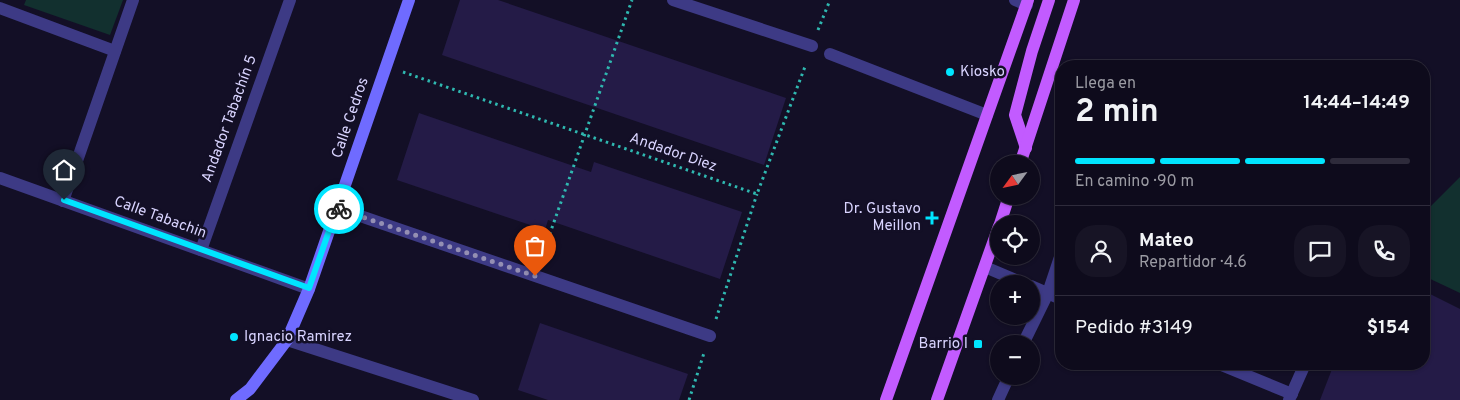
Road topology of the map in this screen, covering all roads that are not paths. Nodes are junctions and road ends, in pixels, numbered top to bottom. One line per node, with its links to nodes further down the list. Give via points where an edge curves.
1 (133, 0): 10 (street)
2 (290, 0): 18 (street, Andador Tabachín 5)
3 (410, 0): 17 (street, Calle Cedros)
4 (673, 0): 9 (street)
5 (1048, 0): 13 (main road, via 1015,115)
6 (1074, 0): 13 (main road)
7 (1023, 2): 12 (main road)
8 (4, 6): 10 (street)
9 (812, 46)
10 (115, 51): 16 (street)
11 (830, 54): 12 (street)
12 (987, 115): 37 (main road)
13 (1026, 148): 14 (main road)
14 (1023, 155)
15 (0, 178): 16 (street, Calle Tabachin)
16 (64, 200): 18 (street, Calle Tabachin)
17 (337, 208): 23 (street, Calle Cedros); 28 (street)
18 (201, 250): 23 (street, Calle Tabachin)
19 (990, 252): 20 (main road)
20 (985, 267): 22 (street); 34 (main road)
21 (1055, 272): 25 (street)
22 (1004, 275)
23 (309, 288): 29 (street, Calle Cedros)
24 (1040, 290): 25 (street)
25 (1048, 293): 26 (street); 27 (street)
26 (1055, 296)
27 (1027, 335)
28 (710, 336)
29 (287, 340): 35 (street, Calle Cedros, via 250,389); 36 (street)
30 (1232, 370): 33 (street)
31 (1302, 370): 33 (street)
32 (1005, 385): 38 (street)
33 (1291, 397)
34 (940, 399)
35 (236, 400)
36 (473, 400)
37 (886, 400)
38 (998, 400)

